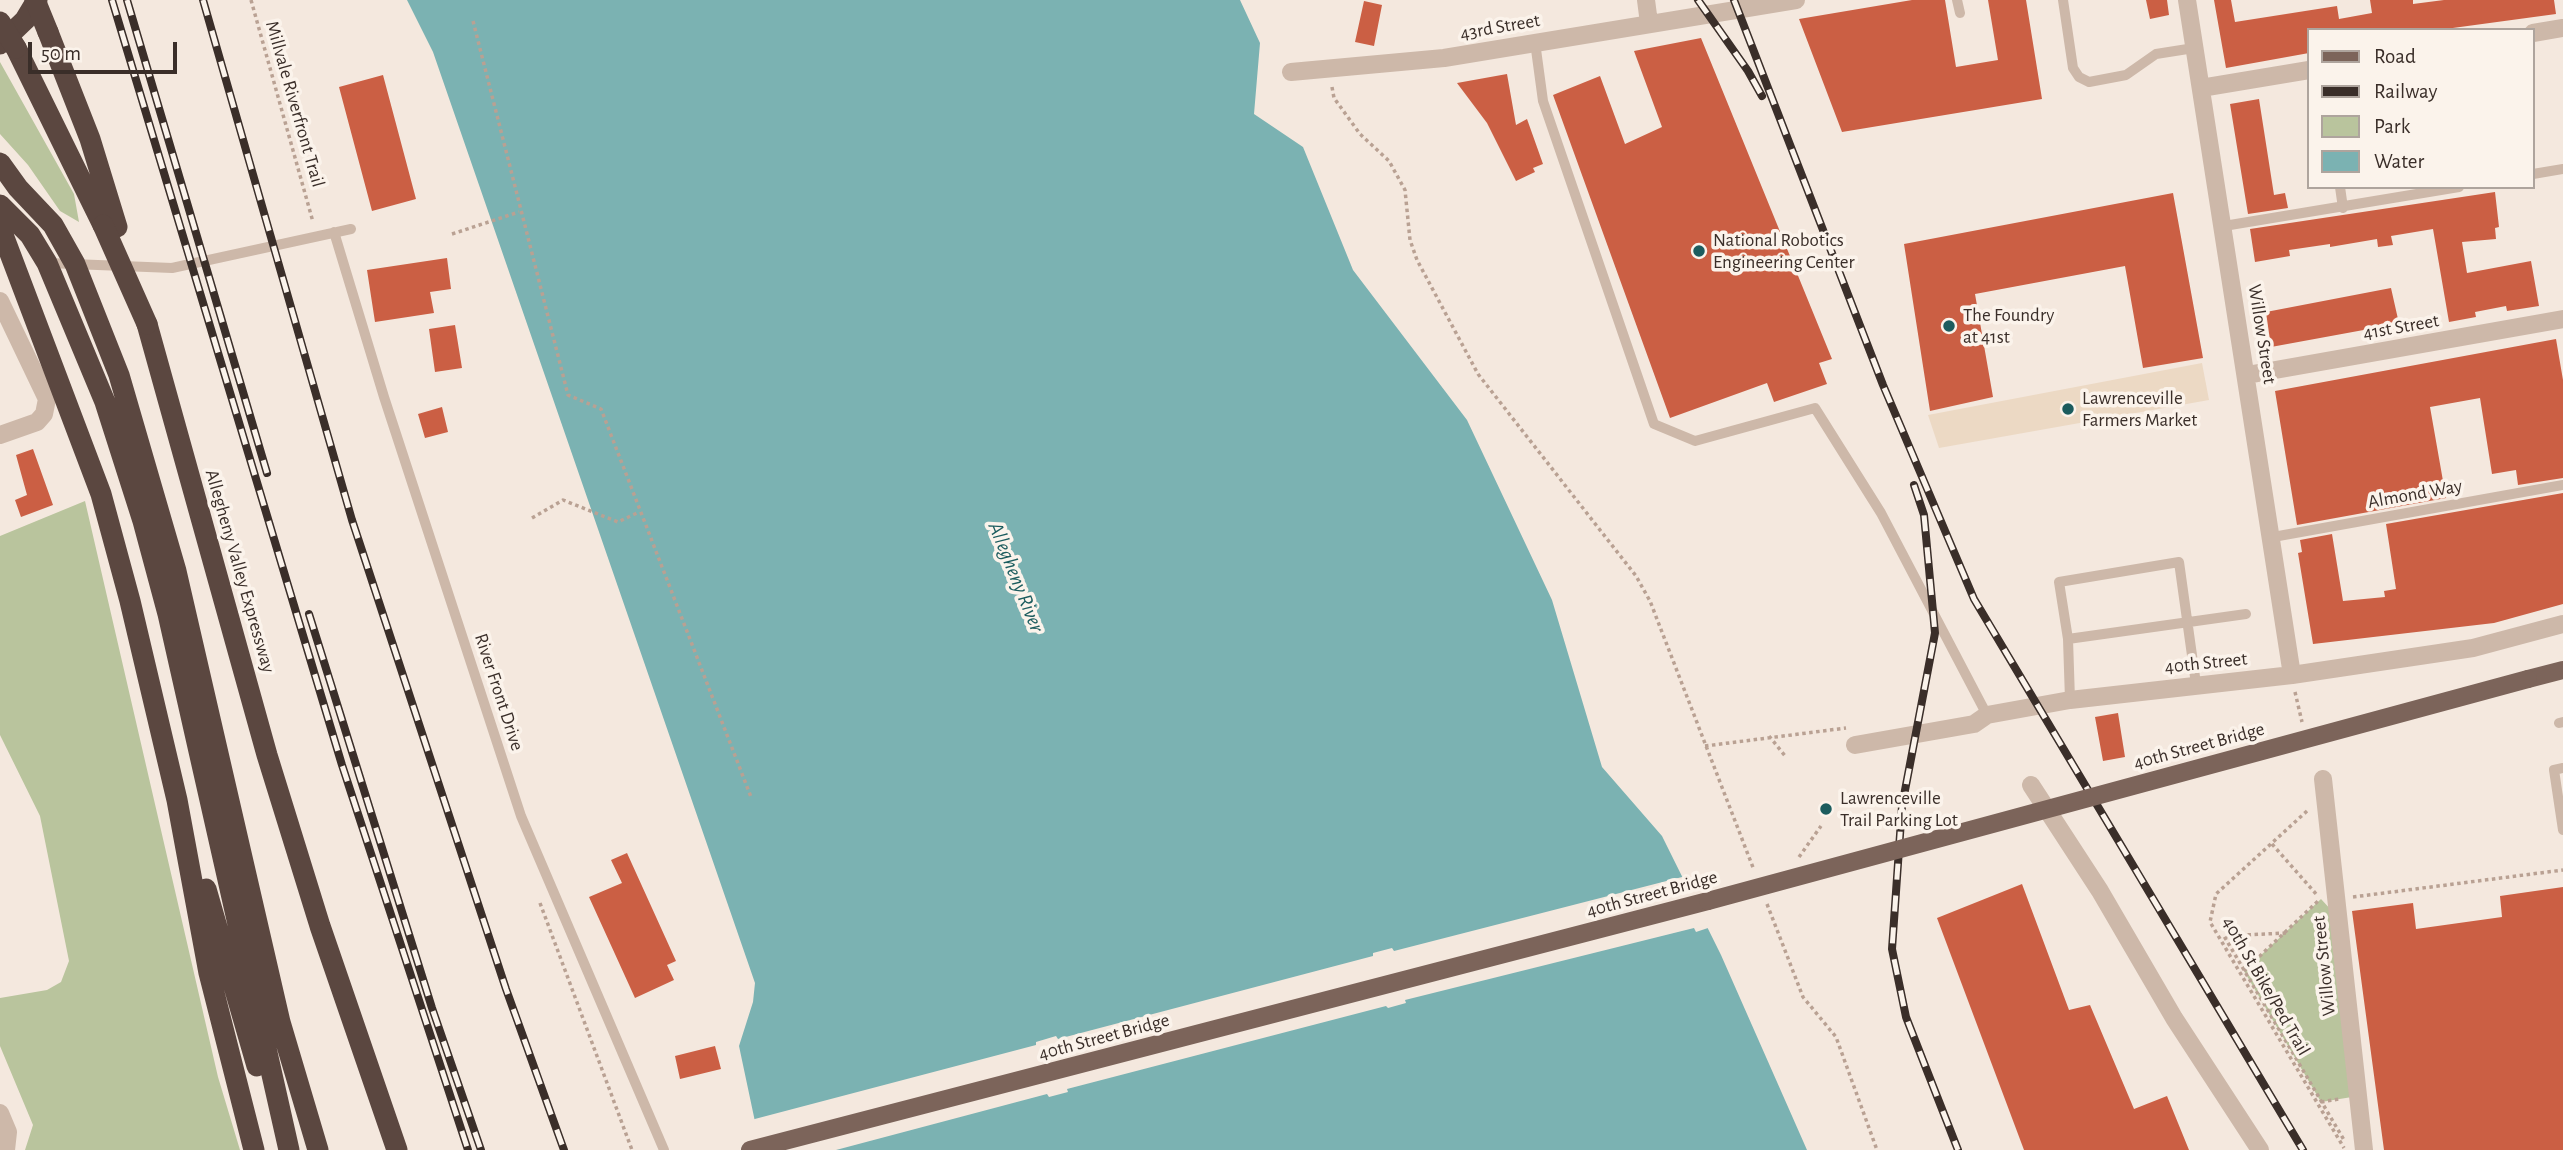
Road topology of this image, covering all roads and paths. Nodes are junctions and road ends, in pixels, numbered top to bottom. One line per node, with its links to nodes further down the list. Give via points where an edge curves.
1 (36, 0): 16 (highway); 32 (highway, bridge, via 90,139)
2 (251, 0): 31 (path, Millvale Riverfront Trail)
3 (1646, 0): 12 (street)
4 (1796, 0): 8 (street, 43rd Street)
5 (1957, 0): 9 (lane)
6 (2063, 0): 17 (lane, via 2073,68 2089,82 2126,75 2156,54)
7 (2187, 0): 17 (street, Willow Street)
8 (1770, 2): 12 (street, 43rd Street)
9 (1960, 12)
10 (473, 21): 30 (path)
11 (0, 22): 16 (highway, Allegheny Valley Expressway, bridge)
12 (1649, 23): 15 (street, 43rd Street)
13 (2563, 28): 14 (street)
14 (2535, 33)
15 (1535, 42): 19 (street, 43rd Street, via 1444,58); 56 (lane, via 1543,101 1654,424 1695,441 1815,408 1881,513)
16 (8, 46): 32 (highway, Allegheny Valley Expressway)
17 (2194, 48): 20 (street, Willow Street)
18 (2308, 70): 20 (street)
19 (1292, 72)
20 (2200, 88): 33 (street, Willow Street)
21 (1334, 98): 59 (path, via 1360,134 1389,161 1405,190 1410,240 1417,260 1478,374 1636,576 1650,601)
22 (0, 163): 25 (highway)
23 (2563, 169): 24 (lane)
24 (2535, 174)
25 (9, 183): 39 (highway, via 53,225)
26 (2340, 189): 29 (lane)
27 (2448, 189): 29 (lane)
28 (0, 205): 38 (highway, via 30,235)
29 (2343, 208): 33 (lane)
30 (519, 212): 37 (path); 45 (path, via 568,396 601,409)
31 (312, 216)
32 (110, 226): 83 (highway, Allegheny Valley Expressway, bridge, via 147,324 267,755 320,926)
33 (2224, 226): 42 (street, Willow Street)
34 (0, 227): 65 (highway, via 100,494)
35 (351, 229): 36 (lane)
36 (334, 232): 39 (lane, via 172,268); 84 (lane, River Front Drive, via 521,817)
37 (452, 234)
38 (47, 263): 39 (lane); 78 (highway, via 105,402 147,534)
39 (75, 264): 82 (highway, via 119,375 176,571 280,1021)
40 (0, 301): 43 (street, via 47,399 37,422)
41 (2563, 320): 42 (street, 41st Street)
42 (2247, 375): 47 (street, Willow Street)
43 (0, 435)
44 (2563, 485): 47 (lane, Almond Way)
45 (639, 512): 46 (path, via 618,522 564,500); 64 (path)
46 (532, 518)
47 (2273, 537): 53 (street, Willow Street)
48 (2246, 614): 49 (lane)
49 (2189, 621): 51 (lane); 51 (lane, via 2179,562 2059,582); 54 (lane)
50 (2563, 624): 53 (street, 40th Street, via 2473,648)
51 (2068, 639): 55 (lane)
52 (2563, 670): 85 (main road, 40th Street Bridge, bridge, via 1670,911)
53 (2292, 676): 54 (street, 40th Street)
54 (2196, 684): 55 (street, 40th Street)
55 (2070, 700): 56 (street, 40th Street)
56 (1987, 715): 58 (street, 40th Street, via 1973,724)
57 (1769, 736): 58 (path); 59 (path); 60 (path)
58 (1853, 736)
59 (1705, 746): 70 (path)
60 (1786, 757)
61 (2563, 768): 67 (lane, via 2554,770)
62 (2323, 779): 89 (street, Willow Street)
63 (2031, 785): 87 (street)
64 (751, 797)
65 (177, 800): 78 (highway, via 248,1044); 80 (highway, via 209,973)
66 (2310, 806): 68 (path, 40th St Bike/Ped Trail)
67 (2563, 830)
68 (2272, 844): 73 (path, via 2321,898); 88 (path, 40th St Bike/Ped Trail, via 2216,894 2210,922)
69 (2563, 870): 72 (path)
70 (1755, 873)
71 (1765, 898): 86 (path, via 1803,997 1836,1037)
72 (2348, 898)
73 (2286, 933): 74 (path); 74 (path, via 2224,936)
74 (2244, 971): 76 (path)
75 (2342, 1098): 76 (path)
76 (2321, 1102): 88 (path)
77 (0, 1113): 79 (street, via 8,1132)
78 (282, 1129): 81 (highway)
79 (6, 1150)
80 (254, 1150)
81 (289, 1150)
82 (318, 1150)
83 (397, 1150)
84 (664, 1150)
85 (750, 1150)
86 (1877, 1150)
87 (2260, 1150)
88 (2348, 1150)
89 (2364, 1150)

